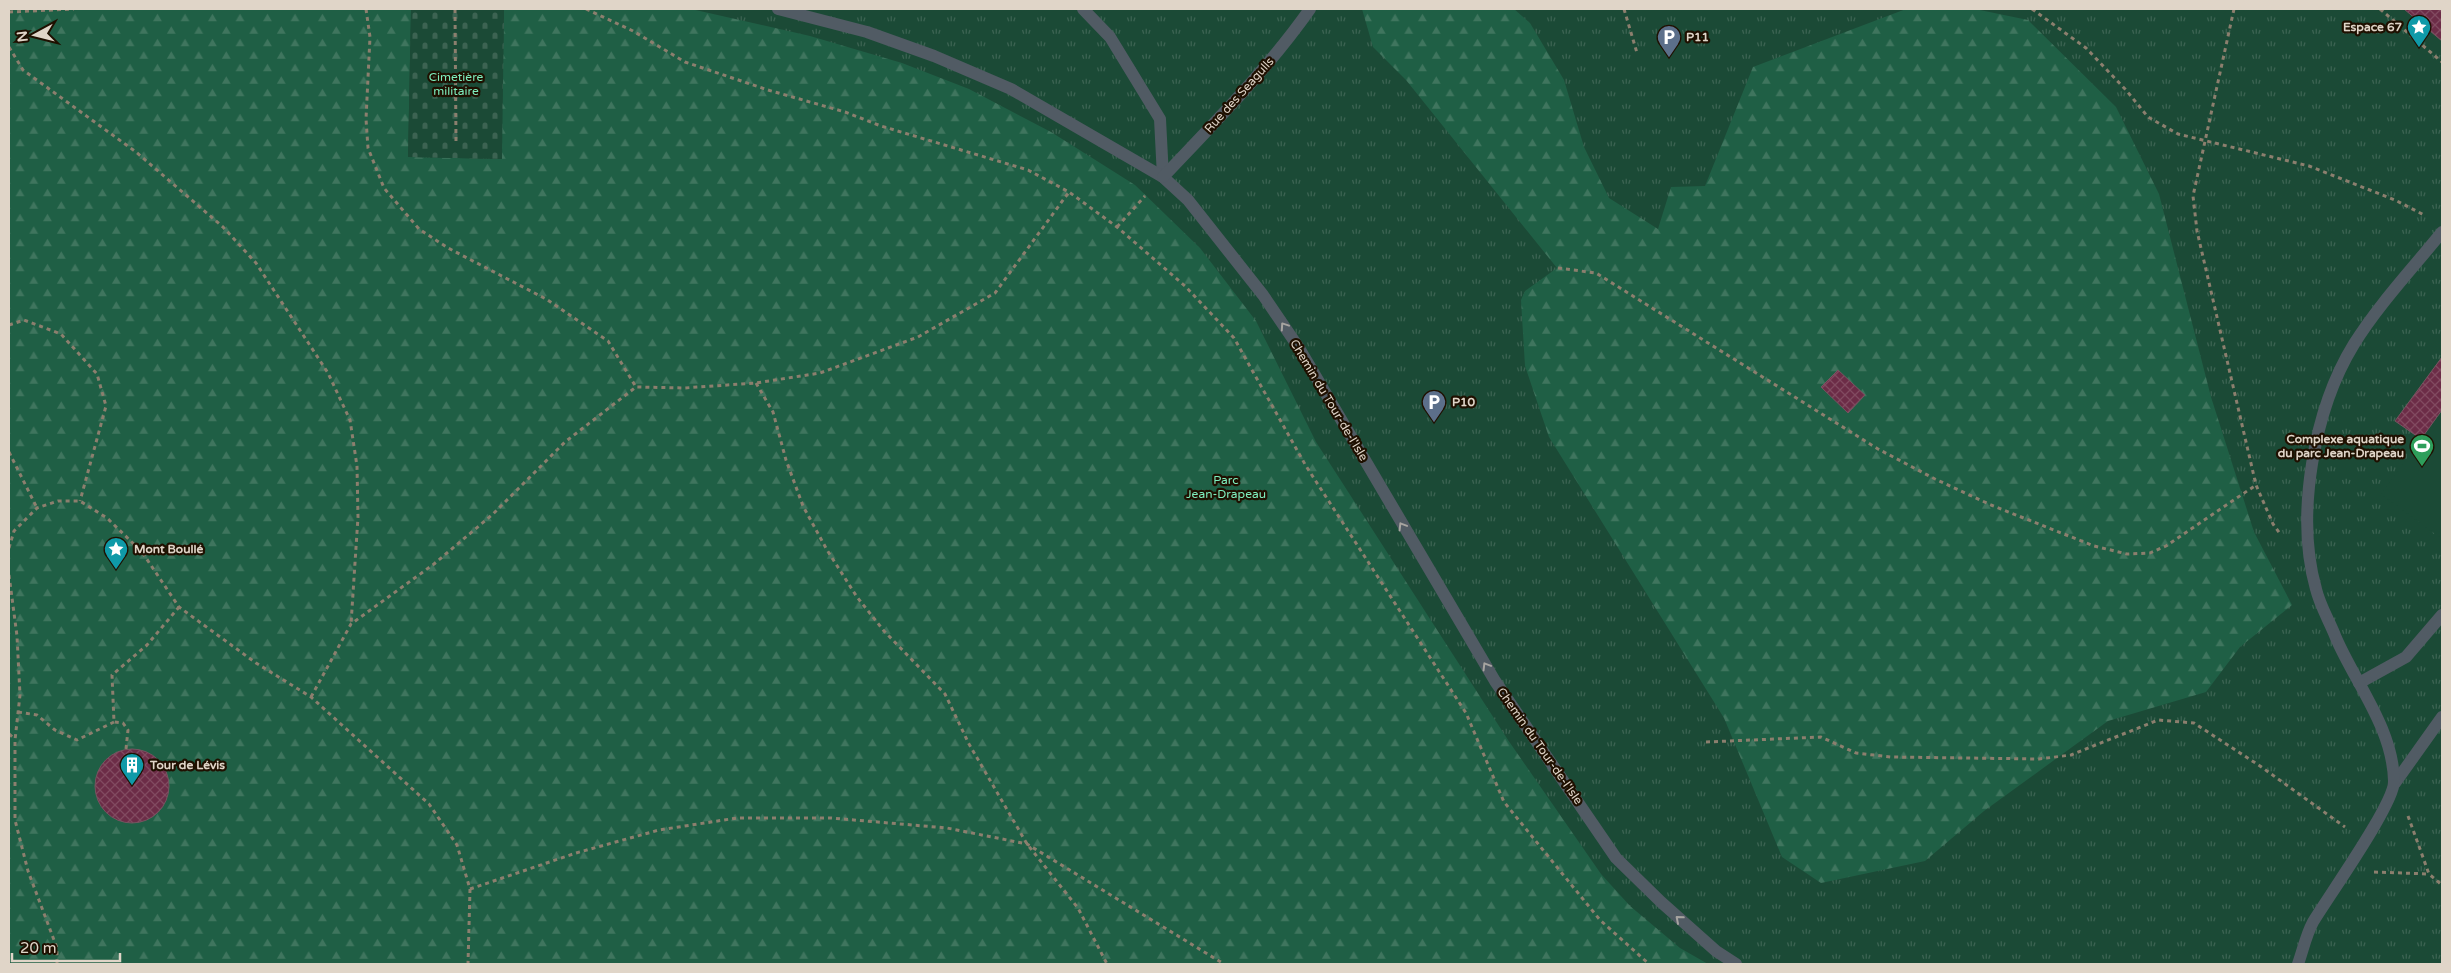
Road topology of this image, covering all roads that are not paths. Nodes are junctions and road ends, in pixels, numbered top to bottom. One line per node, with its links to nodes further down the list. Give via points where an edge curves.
1 (778, 9): 4 (street, Chemin du Tour-de-l'Isle, via 867,32 1011,89)
2 (1083, 9): 4 (street, via 1110,37 1160,118)
3 (1310, 9): 4 (street, Rue des Seagulls, via 1223,114)
4 (1163, 177): 10 (street, Chemin du Tour-de-l'Isle, one-way to 4, via 1661,902 1616,858 1495,681 1299,348 1263,295 1188,200)
5 (2442, 232): 7 (street, via 2354,344 2332,387 2321,423 2311,477 2308,522 2316,590)
6 (2442, 616): 7 (street, via 2406,657)
7 (2359, 683): 9 (street, via 2383,732)
8 (2442, 717): 9 (street)
9 (2394, 783): 11 (street, via 2384,809 2309,930)
10 (1736, 964)
11 (2298, 964)

